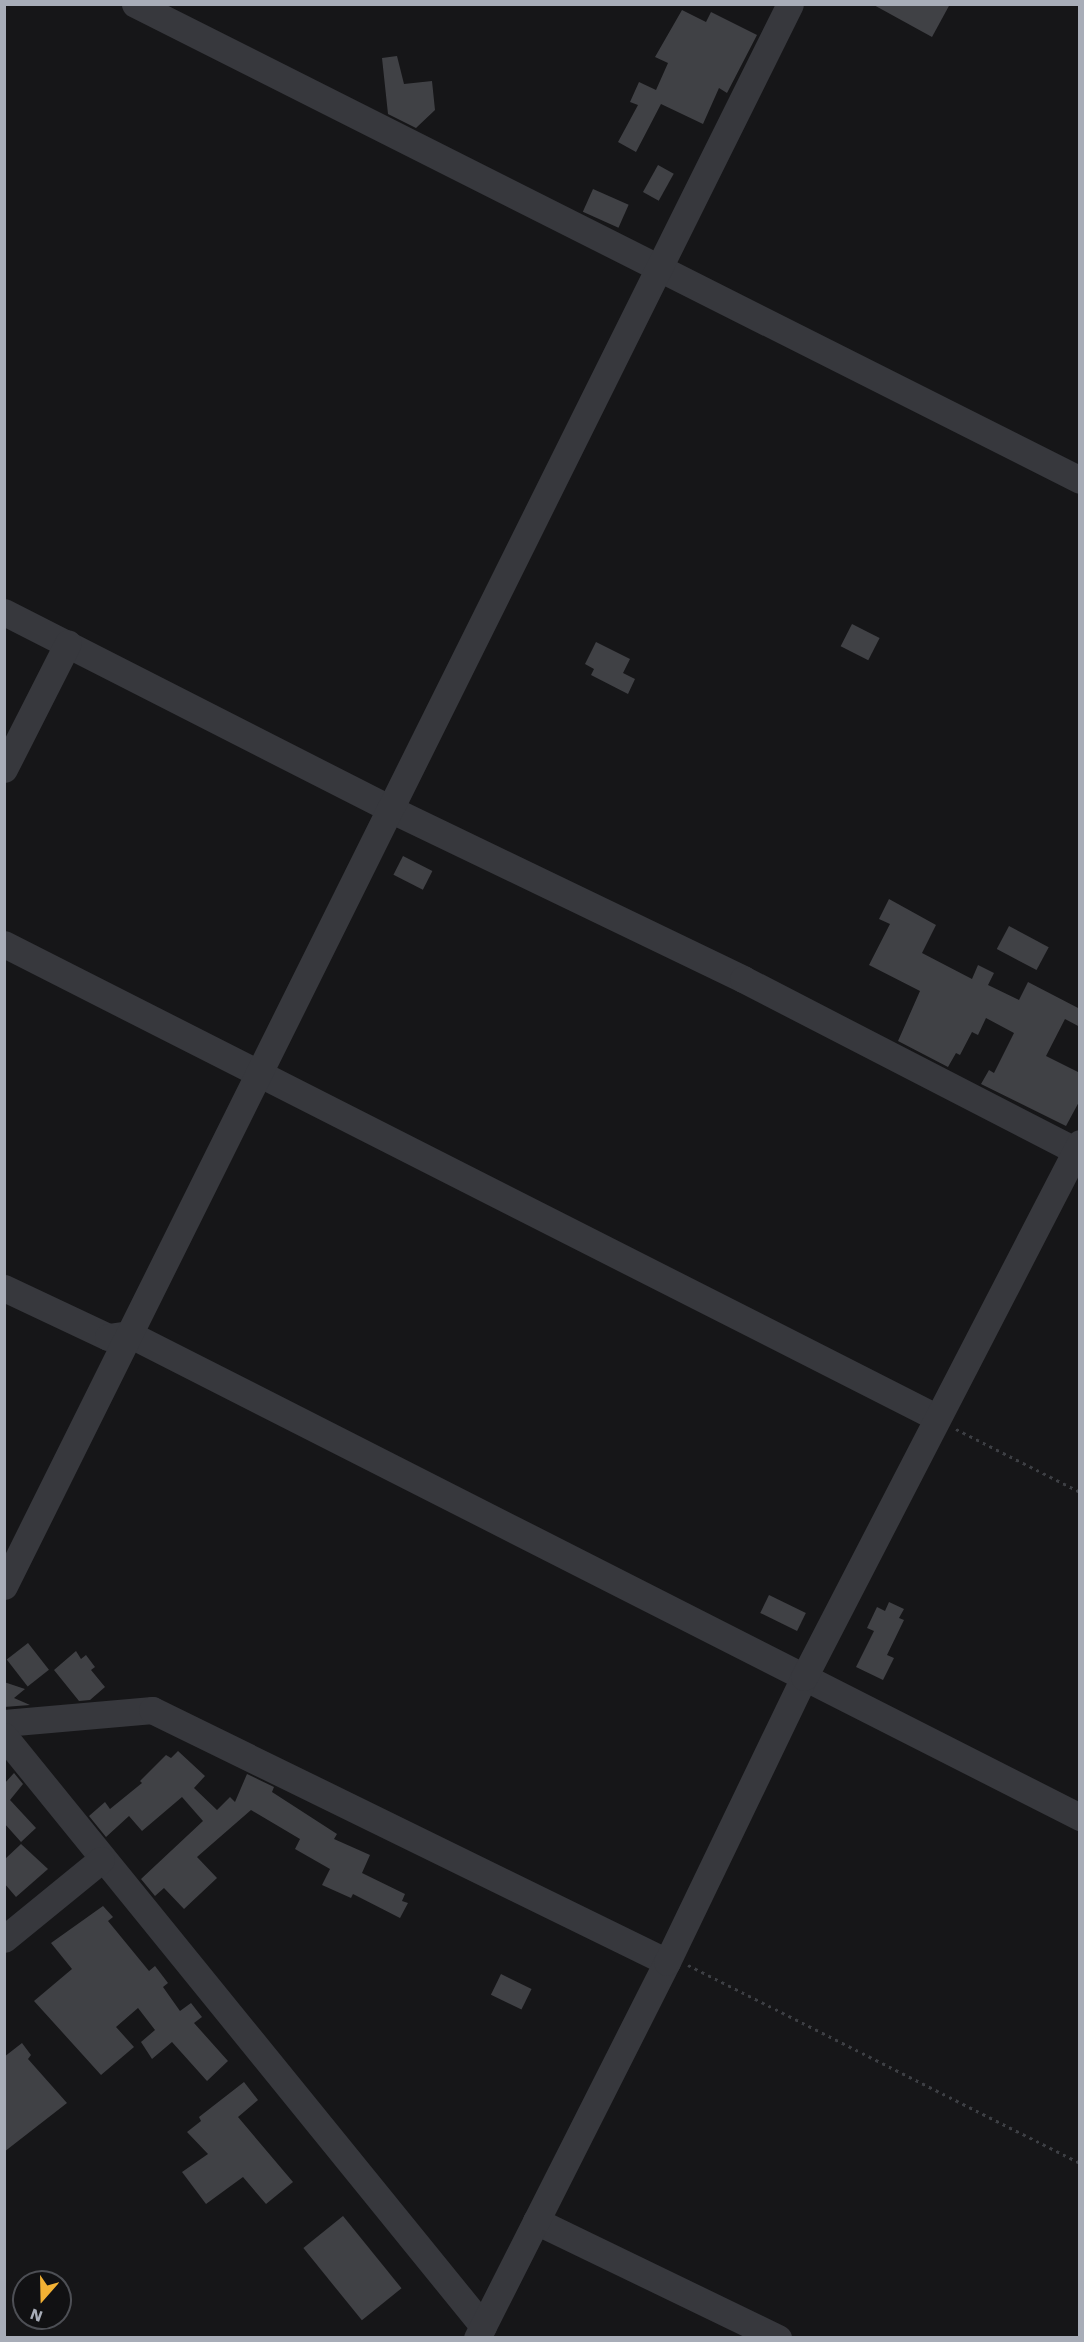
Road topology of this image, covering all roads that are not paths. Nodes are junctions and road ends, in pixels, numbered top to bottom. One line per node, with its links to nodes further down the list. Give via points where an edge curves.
1 (135, 4): 3 (street)
2 (790, 4): 3 (street)
3 (658, 267): 4 (street); 8 (street)
4 (1080, 480)
5 (4, 612): 6 (street)
6 (68, 643): 7 (street); 8 (street)
7 (4, 769)
8 (390, 809): 10 (street); 11 (street, via 743,980)
9 (4, 944): 10 (street)
10 (258, 1073): 13 (street); 14 (street)
11 (1078, 1149): 14 (street)
12 (4, 1288): 13 (street, via 108,1337)
13 (129, 1334): 15 (street); 16 (street)
14 (936, 1417): 16 (street)
15 (4, 1586)
16 (804, 1677): 19 (street); 22 (street)
17 (4, 1723): 22 (street, via 152,1710)
18 (4, 1737): 20 (street)
19 (1080, 1817)
20 (101, 1860): 21 (street); 24 (street)
21 (4, 1939)
22 (674, 1962): 23 (street)
23 (536, 2221): 24 (street); 25 (street)
24 (480, 2332)
25 (778, 2337)

